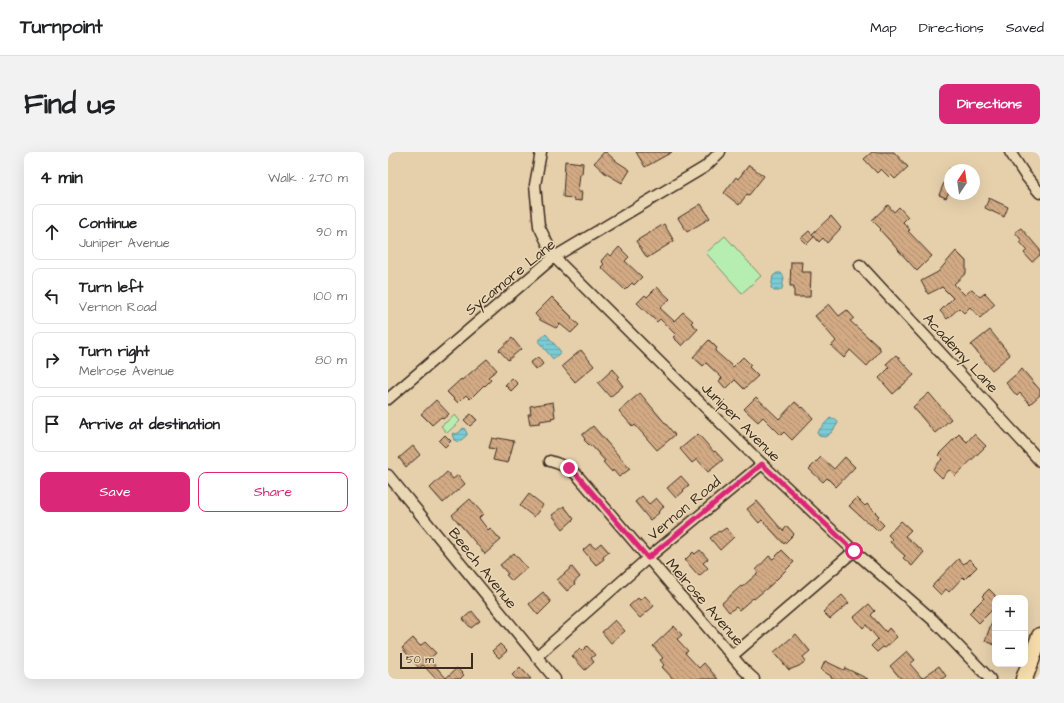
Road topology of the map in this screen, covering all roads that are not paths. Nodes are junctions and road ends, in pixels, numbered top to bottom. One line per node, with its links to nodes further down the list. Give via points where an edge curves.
1 (541, 152): 5 (street, Juniper Avenue, via 535,185 539,226)
2 (720, 152): 5 (street, Sycamore Lane, via 705,167)
3 (1010, 152): 4 (street)
4 (1040, 193)
5 (554, 257): 7 (street, Sycamore Lane); 10 (street, Juniper Avenue)
6 (860, 265): 9 (street, Academy Lane)
7 (388, 399)
8 (550, 461): 13 (street, Melrose Avenue, via 569,468 577,475)
9 (1040, 461)
10 (762, 464): 12 (street, Juniper Avenue); 13 (street, Vernon Road)
11 (388, 474): 16 (street, Beech Avenue)
12 (854, 551): 15 (street); 19 (street, Juniper Avenue, via 934,620)
13 (648, 558): 15 (street, Melrose Avenue); 16 (street, Vernon Road)
14 (1040, 636): 20 (highway)
15 (732, 656): 18 (street, Melrose Avenue)
16 (536, 657): 17 (street, Beech Avenue)
17 (555, 679)
18 (754, 679)
19 (990, 679)
20 (1024, 679)

